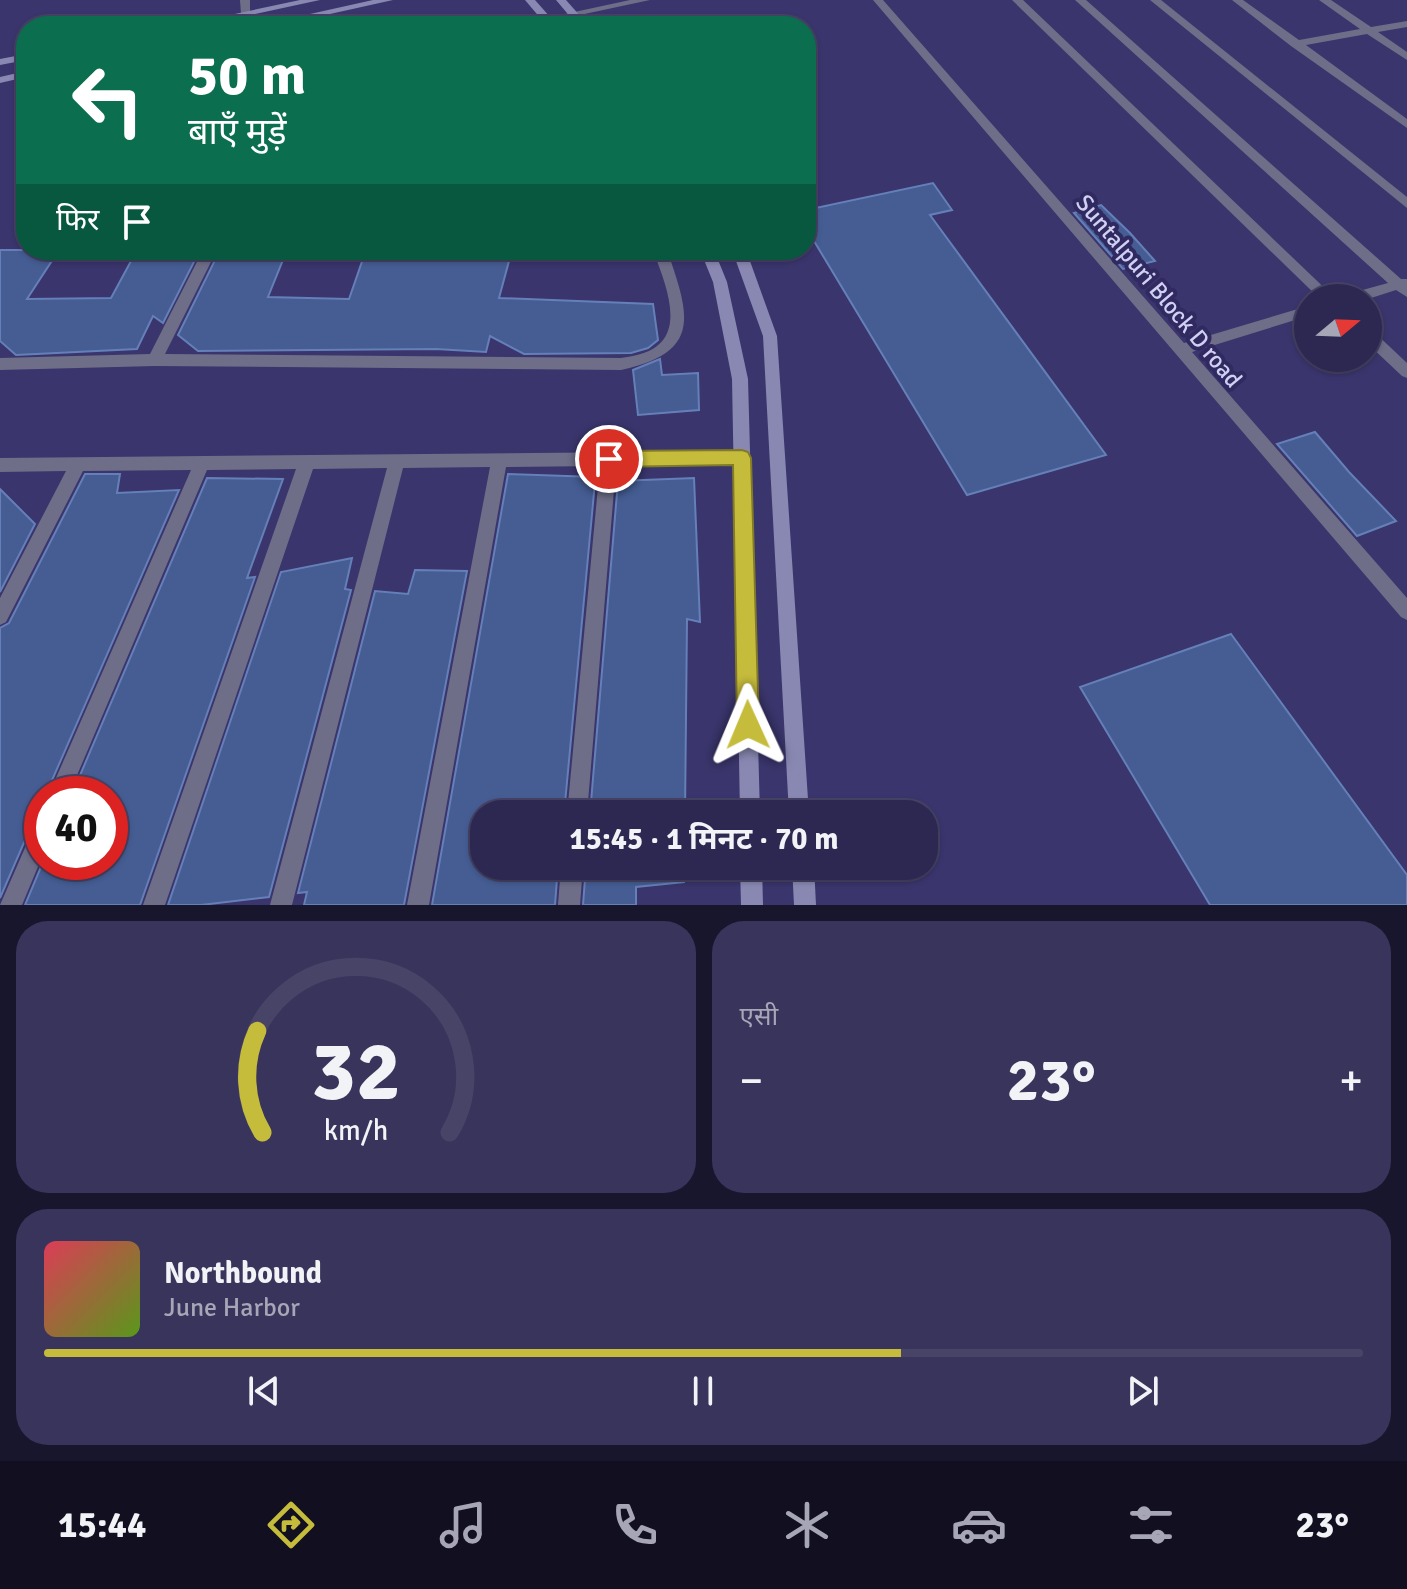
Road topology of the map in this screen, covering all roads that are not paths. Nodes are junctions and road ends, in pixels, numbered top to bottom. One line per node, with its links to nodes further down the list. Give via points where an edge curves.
1 (245, 0): 13 (street)
2 (315, 0): 13 (street)
3 (388, 0): 16 (street)
4 (530, 0): 17 (street)
5 (561, 0): 14 (street)
6 (645, 0): 14 (street)
7 (878, 0): 34 (street, Suntalpuri Block D road)
8 (1017, 0): 29 (street)
9 (1080, 0): 30 (street)
10 (1155, 0): 24 (street)
11 (1237, 0): 21 (street)
12 (1324, 0): 20 (street)
13 (246, 14): 15 (street)
14 (573, 14): 18 (street)
15 (236, 16)
16 (310, 16)
17 (544, 16)
18 (568, 16)
19 (1407, 24): 20 (street)
20 (1369, 31): 21 (street); 22 (street)
21 (1295, 44): 23 (street)
22 (1407, 57)
23 (1407, 124)
24 (1407, 204)
25 (205, 260): 35 (street)
26 (662, 260): 35 (street, via 677,318 676,336 662,352 640,362)
27 (711, 260): 38 (street, via 740,379)
28 (743, 260): 51 (street, via 770,336)
29 (1313, 284)
30 (1404, 286): 31 (street)
31 (1382, 291)
32 (1294, 315): 34 (street)
33 (1382, 348): 37 (street)
34 (1179, 350): 46 (street, Suntalpuri Block D road)
35 (155, 360): 36 (street)
36 (0, 364)
37 (1407, 372)
38 (742, 458): 39 (street); 50 (street)
39 (609, 459): 40 (street); 49 (street)
40 (499, 460): 41 (street); 59 (street)
41 (397, 461): 42 (street); 58 (street)
42 (307, 462): 43 (street); 57 (street)
43 (202, 463): 44 (street); 48 (street)
44 (78, 464): 45 (street); 47 (street)
45 (0, 465)
46 (1407, 611)
47 (0, 616)
48 (67, 776)
49 (578, 800)
50 (750, 800)
51 (798, 800)
52 (24, 874): 56 (street)
53 (571, 880): 60 (street)
54 (751, 880): 61 (street)
55 (804, 880): 62 (street)
56 (11, 905)
57 (154, 905)
58 (281, 905)
59 (418, 905)
60 (569, 905)
61 (752, 905)
62 (805, 905)

